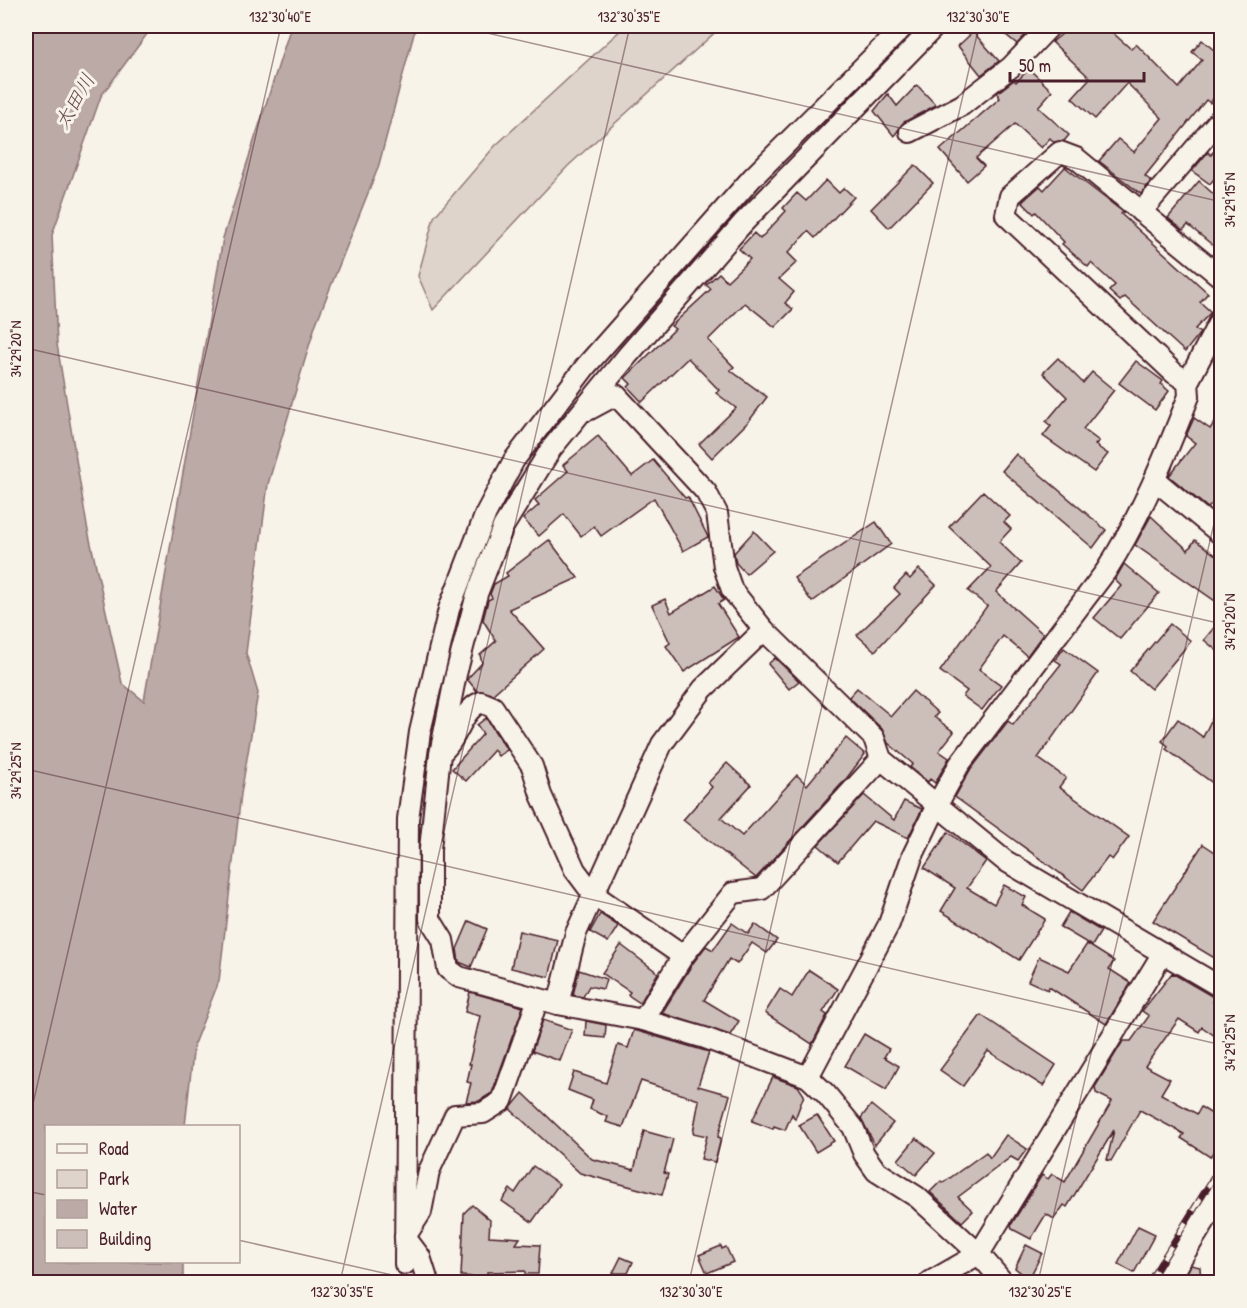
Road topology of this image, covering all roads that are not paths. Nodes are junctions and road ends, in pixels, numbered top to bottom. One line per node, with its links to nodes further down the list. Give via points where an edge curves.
1 (904, 26): 11 (street, via 744,187 586,366)
2 (935, 26): 10 (street, via 743,223)
3 (1050, 26): 5 (street, via 1011,67 962,105)
4 (1219, 125): 6 (street)
5 (910, 132)
6 (1141, 212): 7 (street); 9 (street, via 1076,158 1060,152 1010,196 1006,215)
7 (1221, 278)
8 (1221, 315): 9 (street)
9 (1188, 382): 12 (street, via 1189,396)
10 (578, 415): 11 (street, via 566,422 536,455); 14 (street, via 616,394 706,492 717,513 724,567 732,590); 15 (street, via 551,449 503,527 477,594)
11 (514, 460): 27 (street, via 486,513 449,609 420,732 408,819)
12 (1155, 480): 13 (street); 17 (street, via 1106,571 959,765)
13 (1221, 535)
14 (764, 630): 16 (street, via 874,738); 18 (street, via 704,689 662,744)
15 (440, 754): 18 (street, via 452,743 470,707 481,702 493,707 532,766 575,870); 22 (street, via 430,849 430,919 443,940 448,969 459,977)
16 (881, 759): 17 (street); 20 (street, via 762,889 732,893)
17 (937, 805): 19 (street, via 1004,860); 25 (street, via 912,857 889,924)
18 (593, 894): 20 (street); 23 (street, via 576,933)
19 (1163, 953): 21 (street); 28 (street)
20 (683, 956): 24 (street)
21 (1221, 988)
22 (538, 999): 23 (street); 27 (street, via 501,1101 483,1113 455,1115 429,1171 421,1212)
23 (558, 1004): 24 (street)
24 (643, 1020): 25 (street, via 705,1038)
25 (808, 1077): 28 (street, via 853,1128 876,1171 917,1197)
26 (1221, 1190): 33 (main road)
27 (405, 1237): 29 (street); 30 (street, via 420,1257)
28 (979, 1254): 31 (street); 32 (street)
29 (405, 1264)
30 (428, 1282)
31 (930, 1282)
32 (1003, 1282)
33 (1164, 1282)

